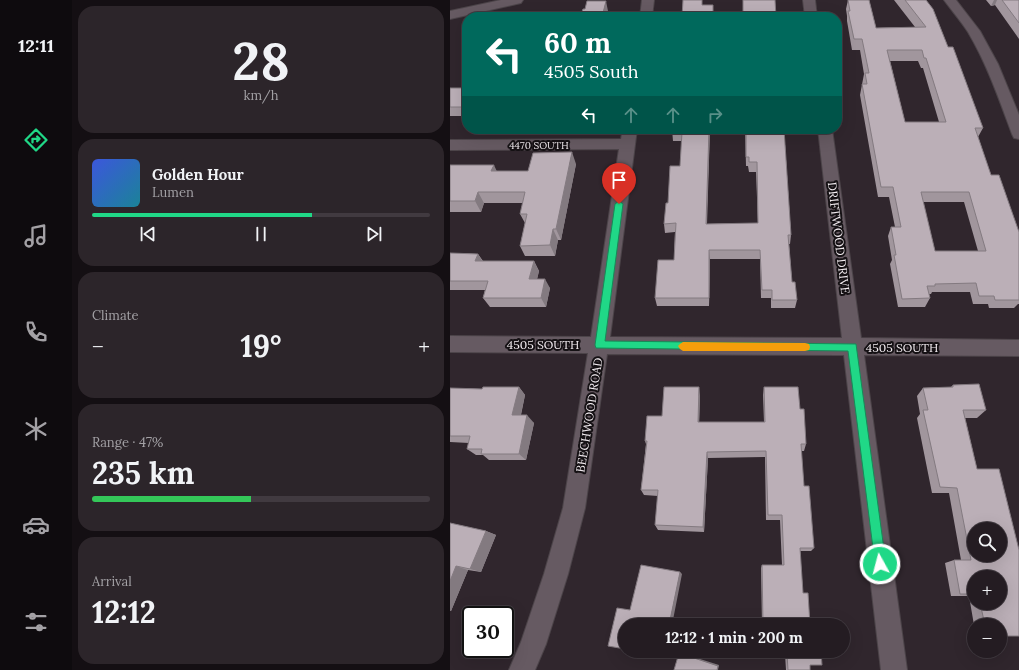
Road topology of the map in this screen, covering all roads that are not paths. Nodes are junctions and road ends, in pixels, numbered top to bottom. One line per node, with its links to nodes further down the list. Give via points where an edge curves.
1 (517, 0): 6 (street)
2 (648, 0): 7 (street)
3 (809, 0): 8 (street)
4 (950, 0): 11 (street, via 966,18 984,46)
5 (462, 12): 9 (street)
6 (463, 12)
7 (647, 12)
8 (810, 12)
9 (450, 15)
10 (826, 134): 16 (street, DRIFTWOOD DRIVE)
11 (1019, 134)
12 (629, 137): 13 (street, 4470 SOUTH); 15 (street, BEECHWOOD ROAD)
13 (450, 145)
14 (450, 344): 15 (street, 4505 SOUTH)
15 (599, 345): 16 (street, 4505 SOUTH); 18 (street, BEECHWOOD ROAD, via 574,508 556,574)
16 (852, 347): 17 (street, 4505 SOUTH); 19 (street, DRIFTWOOD DRIVE)
17 (1019, 348)
18 (522, 670)
19 (894, 670)

